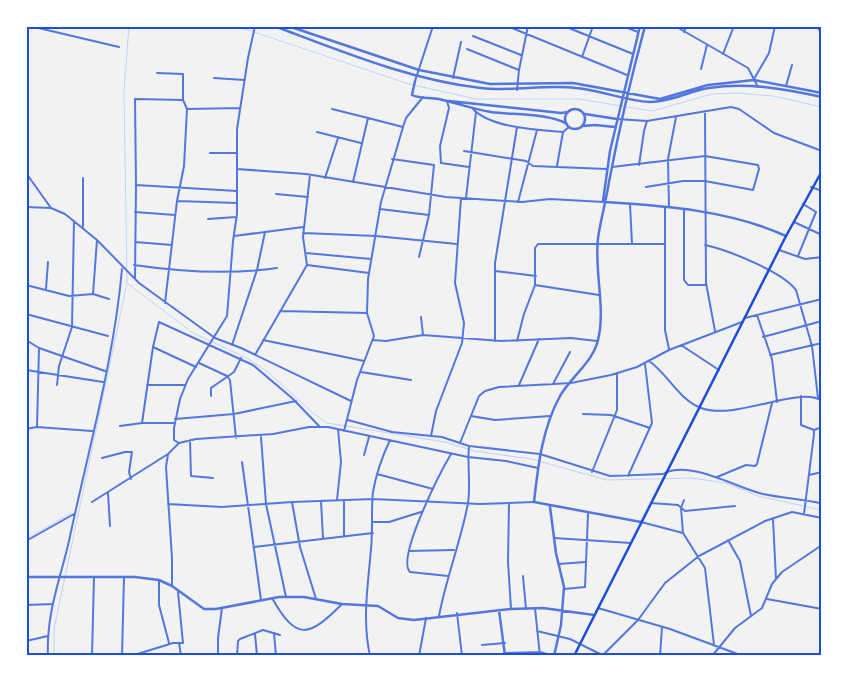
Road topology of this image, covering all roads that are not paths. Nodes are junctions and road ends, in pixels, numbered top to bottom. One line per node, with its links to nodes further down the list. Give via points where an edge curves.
1 (30, 26): 26 (street)
2 (274, 26): 37 (street)
3 (288, 26): 34 (street)
4 (433, 26): 34 (street)
5 (507, 26): 21 (street)
6 (528, 26): 21 (street)
7 (564, 26): 23 (street)
8 (593, 26): 23 (street)
9 (622, 26): 18 (street)
10 (640, 26): 18 (street)
11 (645, 26): 49 (street)
12 (675, 26): 19 (street)
13 (686, 26): 19 (street)
14 (734, 26): 29 (street)
15 (775, 26): 42 (street, via 769,53)
16 (816, 26): 20 (street)
17 (255, 27): 41 (street)
18 (638, 32): 28 (street)
19 (684, 32): 25 (street)
20 (822, 33)
21 (526, 34): 30 (street); 31 (street)
22 (473, 36): 30 (street)
23 (590, 37): 28 (street); 31 (street)
24 (460, 42): 40 (street)
25 (707, 45): 29 (street); 33 (street)
26 (119, 47)
27 (467, 49): 35 (street)
28 (633, 54): 38 (street)
29 (723, 54): 42 (street, via 748,68)
30 (521, 55): 35 (street)
31 (582, 57): 38 (street)
32 (792, 65): 45 (street)
33 (701, 69)
34 (419, 70): 37 (street); 40 (street)
35 (518, 70): 44 (street)
36 (157, 73): 52 (street, via 183,74)
37 (417, 75): 43 (street); 47 (street, via 471,87)
38 (628, 75): 49 (street)
39 (214, 78): 41 (street)
40 (453, 78): 44 (street, via 490,84)
41 (244, 80): 54 (street)
42 (754, 80): 45 (street); 46 (street); 49 (street, via 708,85 667,98)
43 (415, 81): 50 (street, via 412,95)
44 (518, 84): 47 (street); 49 (street, via 573,83)
45 (786, 86): 48 (street)
46 (758, 87): 49 (street, via 707,88 666,101 648,102); 51 (street, via 782,88)
47 (517, 90): 49 (street, via 571,87)
48 (822, 93)
49 (625, 96): 64 (street)
50 (423, 97): 53 (street); 67 (street)
51 (822, 98)
52 (183, 100): 57 (street); 100 (street, via 135,99)
53 (447, 101): 56 (street); 60 (street); 88 (street, via 449,108 440,146 441,163)
54 (240, 108): 57 (street); 80 (street)
55 (332, 108): 63 (street)
56 (473, 108): 59 (street); 66 (street, via 542,118)
57 (187, 109): 103 (street, via 184,166)
58 (705, 111): 62 (street); 77 (street, via 731,107 740,109 774,133); 81 (street)
59 (476, 112): 68 (street); 78 (street)
60 (568, 112): 61 (street, via 577,108); 66 (street, via 565,118)
61 (585, 114): 64 (street); 69 (street, via 586,121)
62 (676, 117): 65 (street); 84 (street)
63 (368, 118): 67 (street); 75 (street)
64 (619, 120): 65 (street); 70 (street); 89 (street)
65 (647, 122): 86 (street)
66 (568, 126): 69 (street); 73 (street)
67 (403, 127): 82 (street)
68 (517, 127): 71 (street); 83 (street)
69 (582, 127): 70 (street)
70 (616, 127): 91 (street)
71 (537, 130): 73 (street); 85 (street)
72 (317, 132): 74 (street)
73 (563, 132): 87 (street)
74 (338, 138): 75 (street); 96 (street)
75 (361, 144): 98 (street)
76 (464, 151): 78 (street)
77 (822, 151)
78 (471, 152): 83 (street); 88 (street)
79 (210, 153): 80 (street)
80 (237, 153): 90 (street)
81 (706, 156): 84 (street); 97 (street); 97 (street, via 758,165 759,169 753,190)
82 (393, 159): 104 (street); 108 (street, via 434,165)
83 (510, 159): 85 (street); 112 (street)
84 (668, 159): 86 (street); 99 (street)
85 (529, 164): 87 (street); 114 (street)
86 (639, 165): 89 (street)
87 (557, 166): 91 (street)
88 (469, 167): 111 (street)
89 (612, 167): 115 (street)
90 (237, 169): 94 (street); 105 (street)
91 (607, 169): 115 (street)
92 (822, 171): 102 (main road)
93 (26, 173): 122 (street)
94 (310, 175): 96 (street); 109 (street)
95 (83, 178): 134 (street)
96 (324, 178): 98 (street)
97 (705, 181): 99 (street); 125 (street)
98 (353, 182): 104 (street)
99 (669, 183): 101 (street); 121 (street)
100 (136, 185): 103 (street); 126 (street)
101 (646, 187)
102 (811, 187): 106 (street); 118 (main road)
103 (179, 188): 105 (street); 113 (street)
104 (386, 189): 108 (street); 123 (street)
105 (237, 191): 116 (street)
106 (822, 191)
107 (276, 194): 109 (street)
108 (430, 195): 110 (street); 128 (street)
109 (308, 197): 133 (street)
110 (461, 198): 111 (street); 145 (street)
111 (466, 198): 112 (street)
112 (505, 201): 114 (street); 164 (street)
113 (177, 202): 116 (street); 127 (street)
114 (518, 202): 115 (street, via 550,199)
115 (604, 202): 117 (street); 149 (street)
116 (237, 203): 129 (street)
117 (630, 204): 120 (street); 146 (street)
118 (803, 204): 132 (main road); 135 (street, via 816,212)
119 (26, 207): 122 (street)
120 (665, 207): 121 (street); 147 (street)
121 (669, 207): 124 (street)
122 (52, 208): 131 (street)
123 (380, 209): 128 (street); 140 (street)
124 (684, 209): 125 (street); 172 (street, via 684,280 688,285)
125 (705, 211): 141 (street, via 767,227); 150 (street)
126 (135, 212): 127 (street); 144 (street)
127 (175, 215): 148 (street)
128 (429, 216): 143 (street)
129 (237, 217): 130 (street); 139 (street)
130 (208, 219)
131 (74, 221): 134 (street); 176 (street)
132 (794, 222): 135 (street); 141 (main road)
133 (304, 226): 136 (street); 137 (street)
134 (83, 227): 142 (street)
135 (810, 230): 138 (street); 153 (street)
136 (265, 232): 139 (street); 163 (street)
137 (304, 233): 140 (street); 152 (street)
138 (822, 235)
139 (234, 236): 166 (street)
140 (376, 236): 143 (street); 156 (street)
141 (786, 236): 151 (main road)
142 (97, 240): 161 (street); 174 (street)
143 (423, 240): 145 (street); 154 (street)
144 (135, 242): 148 (street); 158 (street)
145 (458, 244): 199 (street, via 455,283 464,323)
146 (632, 244): 147 (street); 149 (street)
147 (665, 244): 211 (street, via 665,330)
148 (172, 245): 162 (street)
149 (598, 245): 168 (street, via 538,244 535,248); 175 (street)
150 (706, 245): 165 (street); 172 (street)
151 (779, 250): 153 (street); 165 (main road)
152 (306, 254): 156 (street); 159 (street)
153 (798, 256): 155 (street, via 805,259)
154 (419, 257)
155 (822, 257)
156 (372, 259): 167 (street)
157 (48, 262): 173 (street)
158 (134, 265): 162 (street); 169 (street)
159 (307, 265): 167 (street); 181 (street)
160 (277, 268): 163 (street)
161 (122, 269): 169 (street); 224 (street)
162 (170, 270): 166 (street); 179 (street)
163 (257, 270): 166 (street); 206 (street)
164 (495, 271): 168 (street); 201 (street)
165 (768, 271): 180 (street, via 791,283); 186 (main road)
166 (231, 272): 195 (street, via 227,316)
167 (369, 273): 182 (street)
168 (536, 276): 171 (street)
169 (135, 279): 179 (street)
170 (26, 285): 173 (street)
171 (535, 285): 175 (street); 202 (street)
172 (706, 286): 191 (street)
173 (46, 289): 176 (street)
174 (93, 294): 176 (street); 177 (street)
175 (599, 295): 203 (street, via 601,319)
176 (72, 296): 190 (street)
177 (109, 299)
178 (822, 299): 180 (street)
179 (165, 303): 195 (street)
180 (800, 304): 185 (street); 189 (street)
181 (280, 311): 182 (street); 197 (street)
182 (367, 313): 198 (street, via 373,328)
183 (26, 314): 190 (street)
184 (421, 316): 192 (street)
185 (757, 316): 186 (street); 194 (street)
186 (745, 318): 188 (main road)
187 (822, 321): 189 (street)
188 (743, 322): 191 (street); 223 (main road)
189 (806, 325): 194 (street); 208 (street)
190 (72, 327): 193 (street); 214 (street)
191 (716, 331): 207 (street)
192 (424, 335): 198 (street); 199 (street)
193 (108, 336)
194 (763, 337): 215 (street)
195 (215, 338): 204 (street); 206 (street)
196 (26, 340): 210 (street)
197 (263, 340): 213 (street); 217 (street)
198 (373, 340): 217 (street)
199 (462, 340): 201 (street); 267 (street, via 436,411)
200 (539, 340): 202 (street); 203 (street, via 571,338); 237 (street)
201 (495, 341): 202 (street)
202 (517, 341)
203 (598, 341): 232 (street)
204 (211, 343): 209 (street, via 159,322); 216 (street); 219 (street)
205 (822, 343): 208 (street)
206 (232, 345): 213 (street)
207 (682, 345): 211 (street); 223 (street)
208 (812, 346): 215 (street); 240 (street)
209 (153, 347): 221 (street); 235 (street)
210 (39, 348): 214 (street); 225 (street)
211 (669, 350): 218 (street)
212 (570, 352): 233 (street)
213 (255, 354): 241 (street)
214 (62, 355): 224 (street); 228 (street)
215 (770, 355): 244 (street)
216 (241, 358): 229 (street); 242 (street)
217 (364, 361): 226 (street)
218 (649, 361): 220 (street); 246 (street)
219 (198, 363): 221 (street); 229 (street)
220 (644, 363): 227 (street); 260 (street, via 652,416)
221 (196, 367): 236 (street)
222 (26, 370): 225 (street)
223 (719, 370): 246 (main road)
224 (106, 371): 231 (street)
225 (38, 372): 228 (street); 257 (street)
226 (360, 372): 230 (street); 241 (street)
227 (617, 373): 232 (street); 251 (street)
228 (58, 374): 231 (street); 234 (street)
229 (228, 377): 238 (street, via 211,388); 247 (street)
230 (411, 380)
231 (103, 382): 265 (street)
232 (572, 383): 233 (street); 250 (street, via 561,395)
233 (553, 384): 237 (street)
234 (57, 385)
235 (147, 385): 236 (street); 254 (street)
236 (186, 385): 252 (street)
237 (519, 385): 249 (street, via 485,391 479,396)
238 (211, 396)
239 (801, 396): 240 (street); 244 (street); 264 (street, via 802,424)
240 (818, 398): 243 (street)
241 (351, 400): 253 (street)
242 (296, 401): 247 (street); 258 (street)
243 (822, 401)
244 (777, 402): 245 (street)
245 (772, 404): 246 (street, via 729,411); 289 (street, via 755,466 746,465)
246 (700, 408): 284 (main road)
247 (234, 414): 252 (street); 269 (street)
248 (583, 414): 251 (street)
249 (471, 416): 250 (street, via 496,420); 273 (street)
250 (552, 416): 278 (street)
251 (615, 416): 260 (street); 283 (street)
252 (176, 419): 255 (street)
253 (348, 421): 263 (street); 267 (street, via 392,432)
254 (142, 423): 255 (street); 256 (street)
255 (175, 423): 272 (street, via 174,440)
256 (120, 426)
257 (37, 427): 261 (street); 265 (street)
258 (320, 427): 262 (street); 266 (street)
259 (822, 427): 264 (street)
260 (650, 428): 288 (street)
261 (26, 429)
262 (338, 429): 263 (street); 294 (street, via 341,462)
263 (344, 430): 268 (street)
264 (814, 430): 287 (street)
265 (92, 431): 315 (street)
266 (261, 436): 269 (street); 309 (street)
267 (431, 436): 273 (street)
268 (369, 437): 271 (street); 277 (street)
269 (236, 438): 270 (street)
270 (190, 440): 272 (street); 290 (street, via 192,476)
271 (390, 440): 275 (street); 286 (street)
272 (179, 443): 276 (street)
273 (460, 443): 274 (street)
274 (469, 446): 278 (street); 279 (street)
275 (451, 453): 279 (street); 292 (street)
276 (168, 454): 291 (street); 308 (street)
277 (364, 455)
278 (539, 455): 282 (street); 283 (street)
279 (468, 456): 282 (street); 304 (street)
280 (102, 458): 291 (street, via 132,452)
281 (242, 462): 310 (street)
282 (538, 466): 303 (street)
283 (592, 472): 288 (street)
284 (669, 472): 288 (street); 289 (street, via 705,473); 306 (main road)
285 (822, 472): 287 (street)
286 (377, 474): 292 (street); 296 (street)
287 (809, 475): 298 (street)
288 (628, 476)
289 (717, 477): 298 (street, via 763,494)
290 (213, 478)
291 (131, 479): 293 (street)
292 (433, 489): 302 (street)
293 (108, 493): 300 (street); 322 (street)
294 (337, 500): 295 (street); 299 (street)
295 (344, 500): 296 (street); 325 (street)
296 (373, 500): 302 (street); 320 (street)
297 (684, 500): 313 (street)
298 (805, 500): 307 (street); 317 (street)
299 (321, 501): 301 (street); 326 (street)
300 (92, 502)
301 (292, 502): 309 (street); 331 (street)
302 (426, 502): 304 (street); 314 (street)
303 (534, 502): 305 (street); 312 (street)
304 (468, 503): 305 (street); 336 (street)
305 (509, 503): 364 (street)
306 (651, 503): 313 (street); 321 (main road)
307 (820, 503)
308 (168, 504): 310 (street); 349 (street)
309 (266, 504): 310 (street); 333 (street)
310 (249, 506): 335 (street)
311 (735, 506): 313 (street, via 685,511)
312 (550, 507): 316 (street); 327 (street)
313 (681, 508): 324 (street)
314 (421, 512): 320 (street, via 389,522); 337 (street)
315 (74, 514): 330 (street); 343 (street)
316 (588, 514): 321 (street); 328 (street)
317 (804, 514): 318 (street, via 792,512); 319 (street)
318 (773, 518): 329 (street); 347 (street)
319 (822, 518)
320 (373, 522): 323 (street)
321 (642, 522): 324 (street); 332 (main road)
322 (110, 526)
323 (373, 532): 325 (street); 359 (street)
324 (683, 533): 338 (street)
325 (344, 535): 326 (street)
326 (323, 538): 331 (street)
327 (554, 538): 328 (street); 340 (street)
328 (586, 540): 332 (street); 339 (street)
329 (728, 540): 338 (street); 372 (street, via 740,561)
330 (26, 541)
331 (299, 542): 333 (street); 354 (street)
332 (631, 543): 363 (main road)
333 (274, 545): 335 (street); 352 (street)
334 (822, 545): 347 (street)
335 (254, 547): 356 (street)
336 (455, 550): 337 (street); 341 (street)
337 (409, 551): 341 (street, via 408,571)
338 (699, 556): 374 (street, via 665,583); 388 (street, via 705,568)
339 (585, 562): 340 (street); 350 (street, via 584,589)
340 (558, 564): 350 (street)
341 (448, 576): 371 (street)
342 (523, 576): 365 (street)
343 (60, 577): 345 (street); 346 (street); 357 (street)
344 (124, 577): 346 (street); 348 (street); 395 (street)
345 (26, 578)
346 (94, 578): 394 (street)
347 (776, 579): 355 (street)
348 (159, 580): 349 (street); 385 (street, via 159,605)
349 (172, 586): 351 (street)
350 (564, 589): 368 (street)
351 (178, 591): 361 (street, via 204,609); 383 (street, via 183,643)
352 (286, 597): 353 (street); 354 (street)
353 (272, 598): 356 (street); 358 (street, via 282,616 305,632)
354 (316, 599): 358 (street)
355 (766, 599): 366 (street); 372 (street, via 762,608)
356 (262, 600): 361 (street)
357 (53, 604): 360 (street); 380 (street)
358 (342, 604): 359 (street)
359 (367, 604): 373 (street, via 378,606 398,618); 402 (street, via 366,638)
360 (26, 605)
361 (222, 608): 398 (street)
362 (535, 608): 365 (street); 368 (street); 376 (street)
363 (598, 608): 370 (main road); 374 (street)
364 (511, 609): 365 (street); 367 (street)
365 (526, 609)
366 (822, 609)
367 (499, 610): 369 (street); 384 (street)
368 (563, 611): 370 (street); 381 (street)
369 (457, 613): 371 (street); 404 (street)
370 (594, 614): 386 (main road)
371 (439, 616): 373 (street)
372 (751, 617): 389 (street, via 735,628)
373 (426, 618): 403 (street)
374 (638, 620): 375 (street); 392 (street)
375 (662, 627): 388 (street); 408 (street)
376 (537, 631): 381 (street); 390 (street)
377 (274, 633): 378 (street, via 264,630); 379 (street); 401 (street)
378 (255, 634): 399 (street, via 238,641); 400 (street)
379 (280, 635)
380 (48, 636): 382 (street); 393 (street)
381 (559, 636): 386 (street); 406 (street)
382 (26, 641)
383 (179, 643): 385 (street); 397 (street)
384 (505, 643): 387 (street); 391 (street)
385 (169, 644): 396 (street)
386 (580, 644): 392 (street); 407 (main road)
387 (482, 645)
388 (714, 645): 389 (street)
389 (718, 647): 409 (street); 410 (street)
390 (540, 652): 391 (street); 405 (street); 406 (street)
391 (505, 654)
392 (603, 655)
393 (48, 656)
394 (92, 656)
395 (122, 656)
396 (131, 656)
397 (181, 656)
398 (218, 656)
399 (238, 656)
400 (257, 656)
401 (276, 656)
402 (370, 656)
403 (419, 656)
404 (462, 656)
405 (540, 656)
406 (554, 656)
407 (574, 656)
408 (660, 656)
409 (712, 656)
410 (742, 656)

